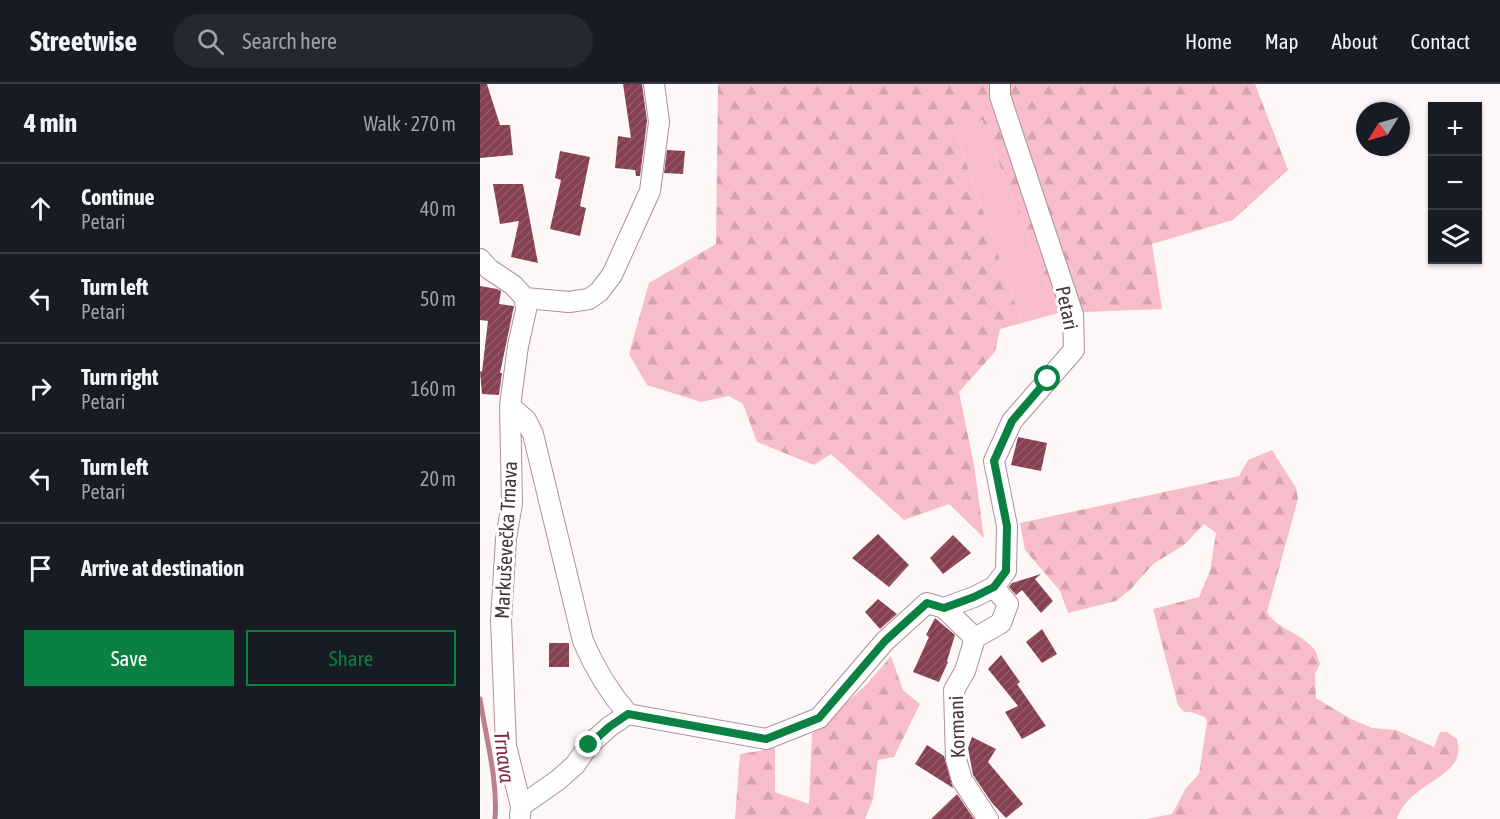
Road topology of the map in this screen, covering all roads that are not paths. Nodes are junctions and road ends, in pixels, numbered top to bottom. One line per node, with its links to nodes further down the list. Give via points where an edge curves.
1 (654, 84): 4 (street, via 659,122 650,191 612,274 589,299 569,302)
2 (1000, 84): 6 (street, Petari, via 1000,96 1073,315 1074,350 1012,421 994,461 1007,526 1006,571)
3 (480, 259): 4 (street)
4 (525, 298): 5 (street, Markuševečka Trnava)
5 (510, 406): 9 (street, via 526,420 533,434 584,641 594,666); 10 (street, Markuševečka Trnava, via 512,503 506,539 501,664 506,746)
6 (994, 587): 7 (street); 8 (street, via 1008,604 1001,622)
7 (944, 608): 8 (street); 9 (street, via 927,603 885,641 819,718 766,739)
8 (975, 638): 11 (street, Kormani, via 965,671 954,690 956,759 962,780)
9 (628, 714): 10 (street, via 589,745 575,765)
10 (520, 813)
11 (988, 819)

